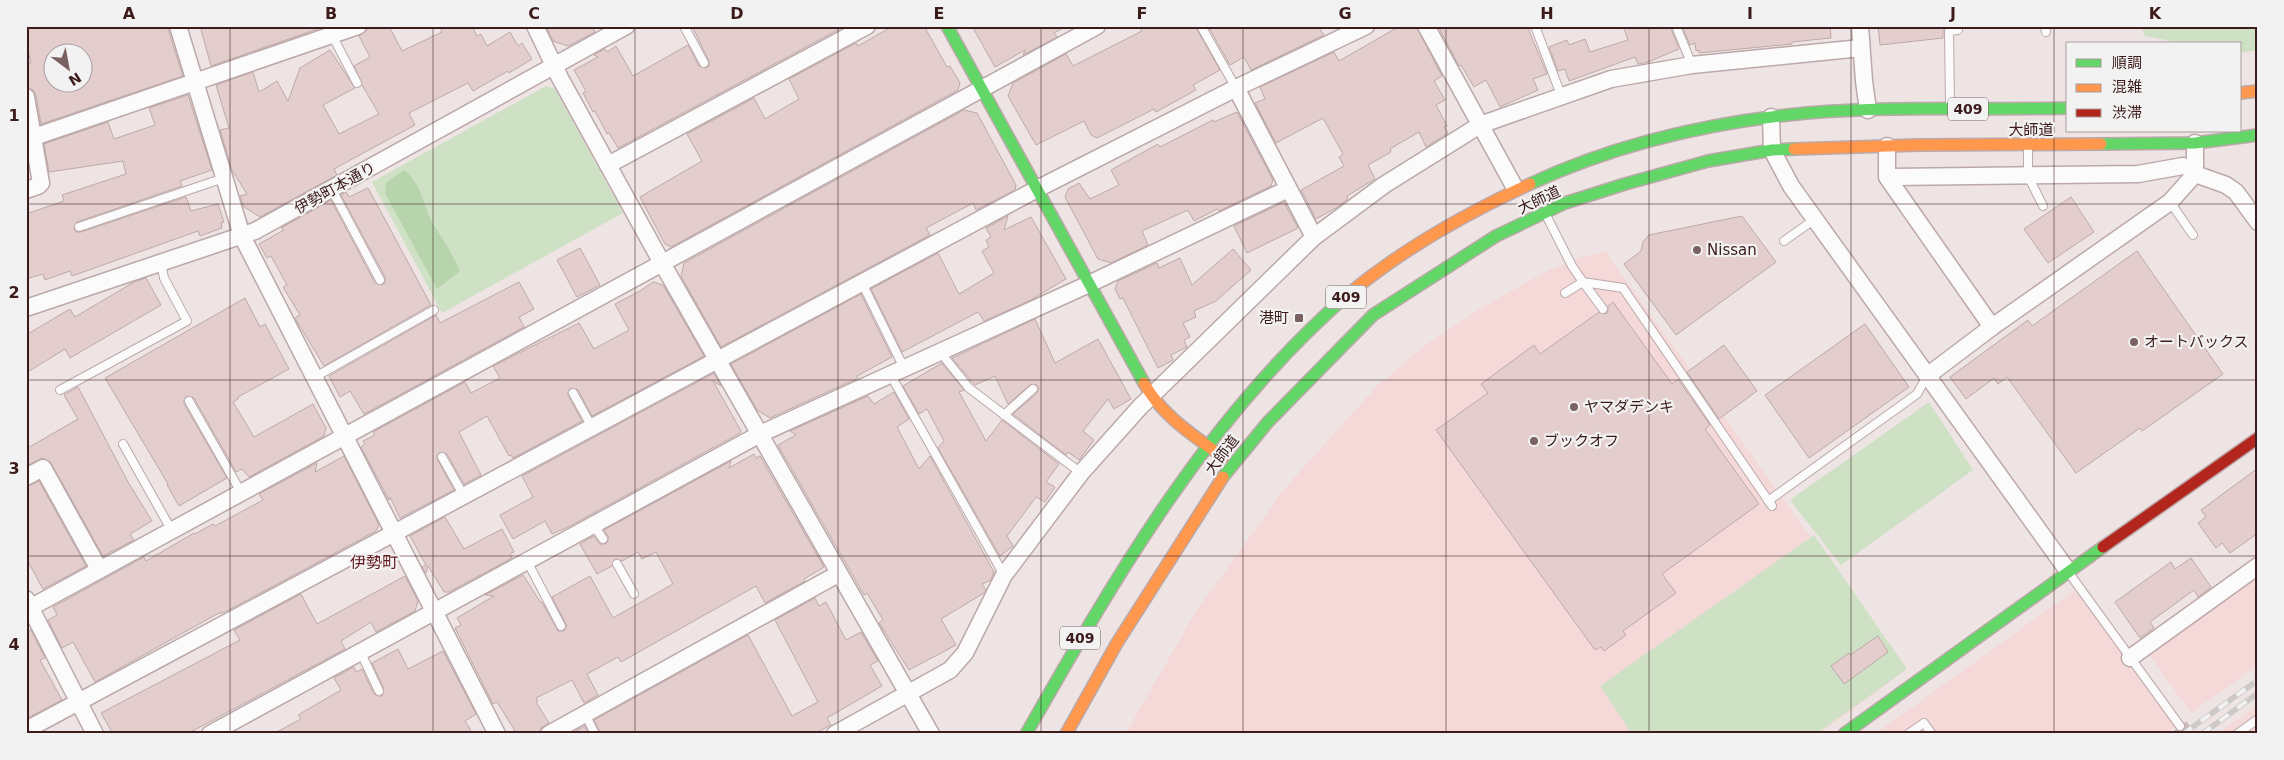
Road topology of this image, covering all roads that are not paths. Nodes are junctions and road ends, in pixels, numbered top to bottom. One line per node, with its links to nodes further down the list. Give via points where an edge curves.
1 (178, 26): 21 (street)
2 (358, 26): 16 (street)
3 (535, 26): 20 (street)
4 (626, 26): 20 (street, 伊勢町本通り)
5 (684, 26): 18 (lane)
6 (867, 26): 40 (street)
7 (947, 26): 23 (main road)
8 (1097, 26): 23 (street)
9 (1201, 26): 24 (lane)
10 (1366, 26): 24 (street)
11 (1426, 26): 33 (street)
12 (1535, 26): 27 (lane)
13 (1676, 26): 19 (lane)
14 (1860, 26): 17 (street)
15 (1958, 30): 30 (lane, via 1949,31)
16 (332, 35): 21 (street); 22 (lane)
17 (1861, 48): 19 (street); 31 (street)
18 (704, 63)
19 (1692, 65): 27 (street, via 1611,78)
20 (554, 67): 40 (street); 49 (street, 伊勢町本通り)
21 (195, 83): 35 (street); 44 (street)
22 (357, 83)
23 (982, 88): 46 (main road); 61 (street)
24 (1236, 88): 46 (street); 47 (street)
25 (2258, 91): 26 (main road)
26 (2242, 93)
27 (1561, 95): 33 (street)
28 (26, 96): 35 (street)
29 (2066, 108): 30 (main road, 大師道 / 409)
30 (1950, 109): 31 (main road, 大師道 / 409)
31 (1868, 110): 32 (main road, 大師道 / 409)
32 (1771, 117): 39 (street); 45 (main road, 大師道 / 409, via 1623,146)
33 (1480, 125): 45 (street); 58 (street, via 1384,185)
34 (2258, 136): 36 (main road, 大師道 / 409)
35 (34, 137): 48 (street, via 40,182)
36 (2195, 143): 37 (main road, 大師道 / 409); 41 (street)
37 (2028, 145): 38 (main road, 大師道 / 409); 42 (lane)
38 (1887, 146): 39 (main road, 大師道 / 409); 70 (street, via 1887,177)
39 (1772, 150): 52 (main road, 大師道 / 409, via 1708,161 1625,184 1565,203); 53 (street)
40 (608, 165): 61 (street)
41 (2189, 170): 42 (street); 50 (street); 54 (street, via 2236,192)
42 (2028, 176): 43 (street); 51 (lane)
43 (1893, 177)
44 (224, 178): 55 (lane); 57 (street)
45 (1515, 188): 87 (main road, 大師道 / 409, via 1446,226 1350,293 1269,372)
46 (1037, 189): 64 (street); 65 (main road)
47 (1288, 189): 58 (street); 65 (street)
48 (26, 190)
49 (332, 190): 57 (street, 伊勢町本通り); 62 (lane)
50 (2170, 202): 56 (lane); 70 (street)
51 (2043, 206)
52 (1546, 213): 63 (lane, via 1572,266); 89 (main road, 大師道 / 409, via 1496,236 1373,314 1268,422)
53 (1815, 219): 59 (lane); 74 (street)
54 (2258, 222)
55 (79, 227)
56 (2193, 235)
57 (242, 236): 60 (street, 伊勢町本通り); 75 (street)
58 (1314, 237): 79 (street)
59 (1784, 241)
60 (161, 263): 67 (street, 伊勢町本通り); 77 (lane, via 164,278 187,321)
61 (662, 263): 72 (street); 84 (street)
62 (380, 280)
63 (1584, 282): 66 (lane); 68 (lane); 74 (lane, via 1623,288 1770,503 1917,394)
64 (862, 283): 72 (street); 73 (lane)
65 (1088, 284): 71 (street); 79 (main road)
66 (1565, 293)
67 (26, 308)
68 (1603, 309)
69 (434, 310): 75 (lane)
70 (1992, 327): 74 (street)
71 (940, 352): 73 (street); 81 (lane, via 969,388)
72 (718, 360): 82 (street); 83 (street)
73 (897, 371): 83 (street); 104 (lane)
74 (1927, 376): 102 (street)
75 (315, 377): 84 (street)
76 (1033, 389): 81 (lane)
77 (60, 390)
78 (573, 393): 82 (lane)
79 (1150, 395): 87 (main road, via 1185,430); 90 (street)
80 (189, 401): 92 (lane)
81 (1004, 415): 90 (lane)
82 (592, 427): 93 (street)
83 (760, 434): 94 (street); 103 (street)
84 (346, 436): 92 (street); 96 (street)
85 (2258, 438): 102 (main road)
86 (123, 444): 95 (lane)
87 (1209, 446): 89 (main road); 125 (main road, 大師道 / 409, via 1138,545)
88 (442, 457): 93 (lane)
89 (1232, 464): 126 (main road, 大師道 / 409, via 1117,643)
90 (1081, 473): 104 (street)
91 (26, 477): 101 (street, via 43,468)
92 (242, 494): 95 (street)
93 (464, 496): 96 (street)
94 (594, 524): 97 (lane); 98 (street)
95 (172, 531): 101 (street)
96 (394, 533): 107 (street); 113 (street)
97 (603, 539)
98 (527, 560): 107 (street); 108 (lane)
99 (617, 564): 105 (lane)
100 (2258, 566): 110 (street)
101 (99, 569): 106 (street)
102 (2068, 571): 110 (lane); 127 (main road)
103 (838, 574): 112 (street); 114 (street)
104 (1004, 575): 112 (street, via 965,653 950,670)
105 (634, 594)
106 (28, 605): 113 (street)
107 (434, 611): 109 (street); 120 (street)
108 (561, 626)
109 (360, 651): 111 (lane); 119 (street)
110 (2130, 658): 116 (lane)
111 (379, 691)
112 (908, 694): 123 (street); 124 (street)
113 (78, 702): 117 (street); 118 (street)
114 (585, 714): 121 (street); 122 (lane)
115 (2258, 719): 130 (lane)
116 (2180, 726)
117 (26, 730)
118 (95, 734)
119 (210, 734)
120 (497, 734)
121 (549, 734)
122 (595, 734)
123 (835, 734)
124 (931, 734)
125 (1026, 734)
126 (1066, 734)
127 (1844, 734)
128 (1908, 734): 129 (lane, via 1924,722)
129 (1932, 734)
130 (2237, 734)

